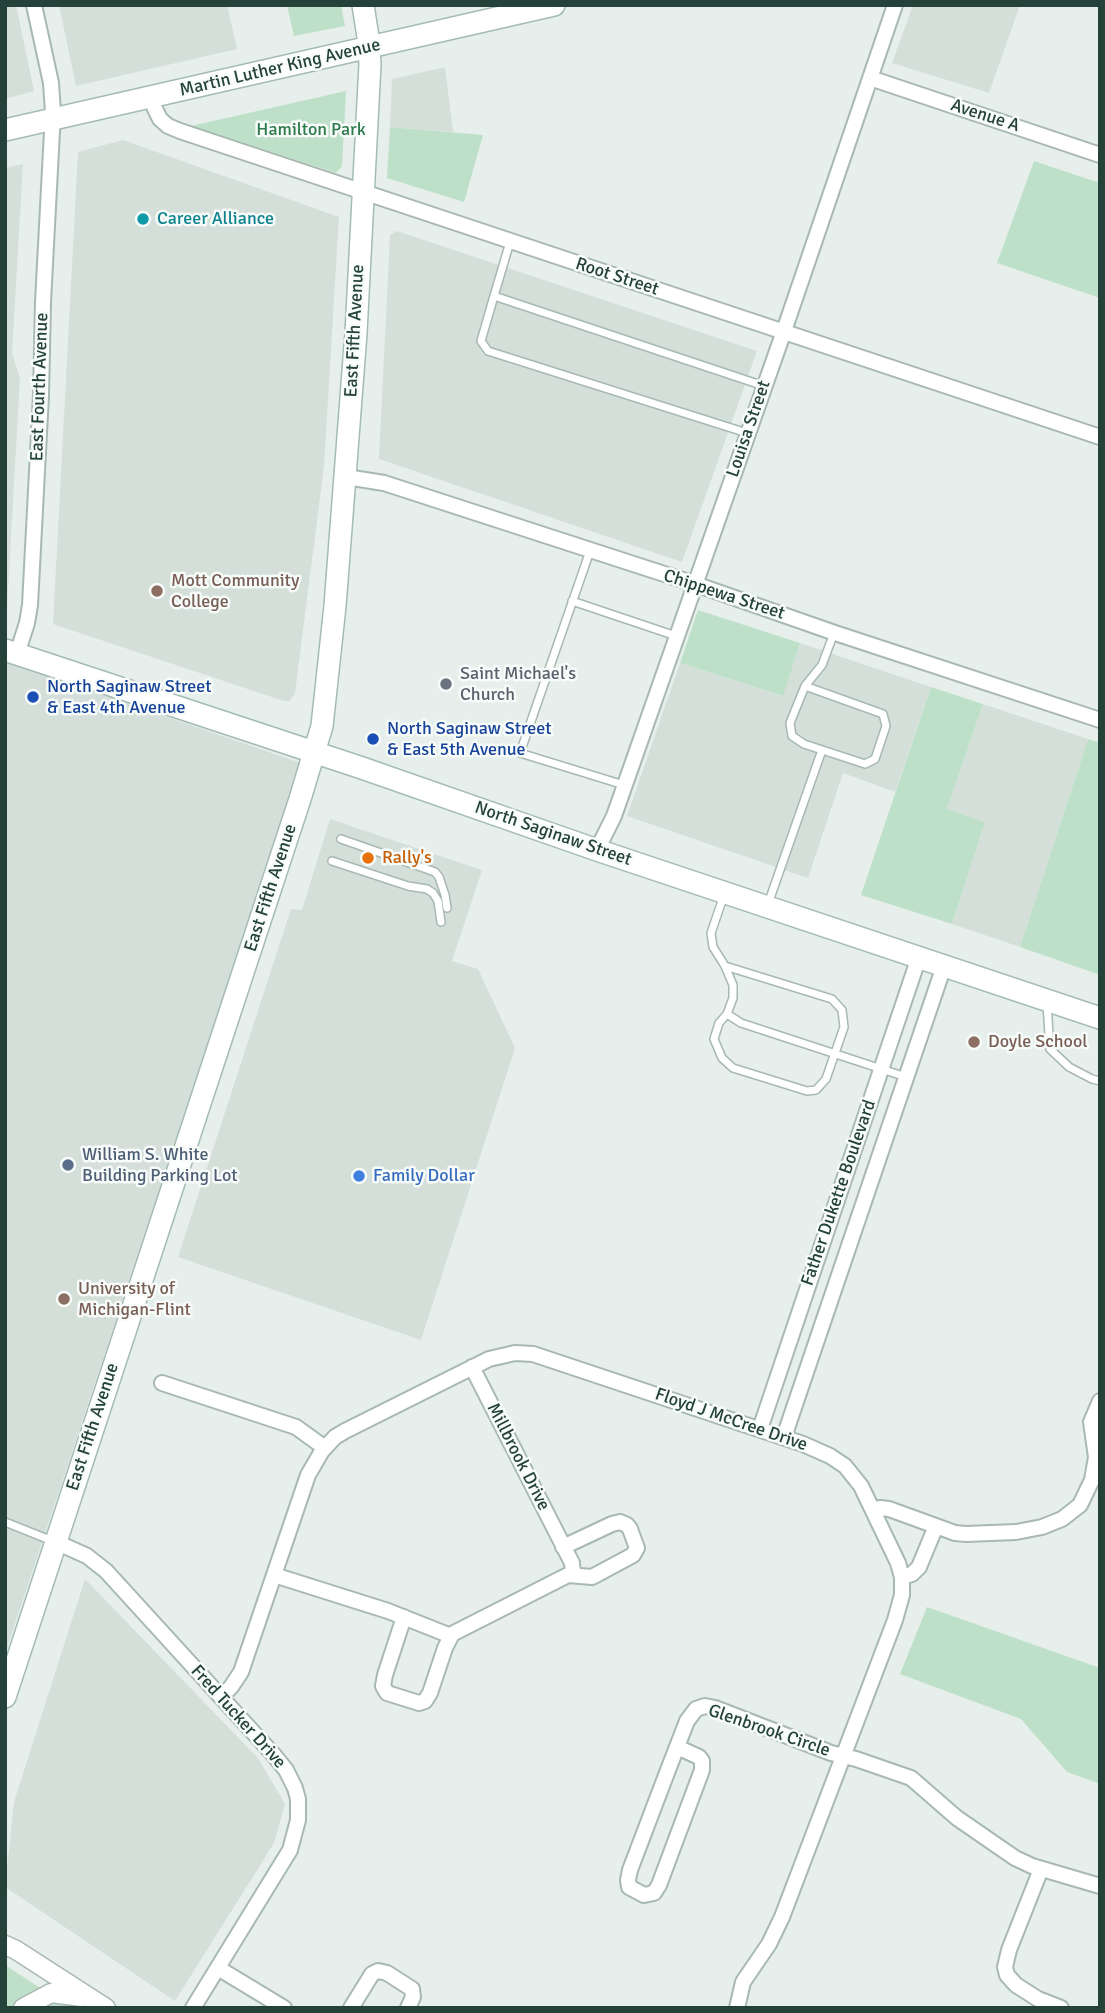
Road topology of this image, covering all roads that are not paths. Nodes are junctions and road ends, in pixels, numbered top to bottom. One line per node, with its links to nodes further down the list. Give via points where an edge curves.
1 (34, 5): 8 (street, East Fourth Avenue, via 53,94)
2 (363, 5): 5 (main road, East Fifth Avenue)
3 (554, 5): 5 (main road, Martin Luther King Avenue)
4 (895, 5): 6 (street, Louisa Street)
5 (369, 47): 7 (main road, Martin Luther King Avenue); 11 (main road, East Fifth Avenue)
6 (870, 78): 10 (street, Avenue A); 14 (street, Louisa Street)
7 (151, 97): 8 (main road, Martin Luther King Avenue); 11 (street, Root Street, via 160,119 174,129)
8 (53, 119): 9 (main road, Martin Luther King Avenue); 24 (street, East Fourth Avenue, via 30,605 27,623)
9 (5, 130)
10 (1100, 155)
11 (363, 193): 12 (street, Root Street); 18 (main road, East Fifth Avenue)
12 (510, 242): 13 (lane); 14 (street, Root Street)
13 (494, 296): 15 (lane); 16 (lane, via 481,341 488,351)
14 (784, 331): 15 (street, Louisa Street); 17 (street, Root Street)
15 (764, 386): 16 (street, Louisa Street)
16 (747, 433): 20 (street, Louisa Street)
17 (1100, 437)
18 (346, 477): 19 (street, Chippewa Street, via 384,483); 28 (main road, East Fifth Avenue, via 326,703)
19 (590, 551): 20 (street, Chippewa Street); 21 (lane)
20 (695, 584): 22 (street, Chippewa Street); 23 (street, Louisa Street)
21 (572, 601): 23 (lane); 29 (lane, via 520,753)
22 (835, 633): 25 (lane, via 822,665); 26 (street, Chippewa Street)
23 (676, 636): 29 (street, Louisa Street)
24 (11, 652): 28 (main road, North Saginaw Street)
25 (805, 686): 27 (lane, via 790,723 792,736); 27 (lane, via 883,713 886,726 875,759 865,764)
26 (1100, 720)
27 (822, 750): 34 (lane)
28 (315, 753): 31 (main road, North Saginaw Street); 60 (main road, East Fifth Avenue)
29 (624, 785): 31 (street, Louisa Street)
30 (341, 839): 35 (lane, via 435,872)
31 (597, 850): 33 (main road, North Saginaw Street)
32 (332, 862): 36 (lane, via 427,889 438,901)
33 (725, 892): 34 (main road, North Saginaw Street); 39 (lane, via 711,933 713,947)
34 (768, 906): 37 (main road, North Saginaw Street)
35 (447, 908)
36 (441, 922)
37 (919, 957): 38 (main road, North Saginaw Street); 44 (street, Father Dukette Boulevard)
38 (944, 965): 40 (main road, North Saginaw Street); 45 (street, Father Dukette Boulevard)
39 (725, 966): 41 (lane, via 733,985); 43 (lane, via 831,999 842,1010 844,1027)
40 (1046, 1000): 42 (main road, North Saginaw Street); 46 (lane, via 1049,1049 1069,1067)
41 (727, 1014): 43 (lane, via 741,1023); 43 (lane, via 714,1040 733,1068 816,1090 826,1079)
42 (1100, 1018)
43 (835, 1054): 44 (lane)
44 (882, 1069): 45 (lane); 47 (street, Father Dukette Boulevard)
45 (906, 1077): 48 (street, Father Dukette Boulevard)
46 (1100, 1081)
47 (814, 1267): 48 (street); 49 (street, Father Dukette Boulevard)
48 (839, 1275): 50 (street, Father Dukette Boulevard)
49 (795, 1324): 50 (street); 54 (street, Father Dukette Boulevard)
50 (820, 1332): 55 (street, Father Dukette Boulevard)
51 (472, 1367): 54 (street, Floyd J McCree Drive, via 506,1354 533,1354); 56 (street, Floyd J McCree Drive, via 345,1431); 61 (street, Millbrook Drive)
52 (162, 1383): 56 (street, via 296,1427)
53 (1100, 1401): 59 (street, via 1091,1422 1096,1457 1092,1480 1069,1515 1016,1532 966,1534)
54 (760, 1429): 55 (street, Floyd J McCree Drive)
55 (784, 1437): 57 (street, Floyd J McCree Drive, via 824,1452 845,1466)
56 (325, 1448): 63 (street, Floyd J McCree Drive, via 308,1475)
57 (873, 1510): 59 (street, via 889,1510); 64 (street, Floyd J McCree Drive)
58 (5, 1522): 60 (lane)
59 (936, 1526): 64 (street, via 919,1567)
60 (56, 1542): 67 (main road, East Fifth Avenue); 68 (street, Fred Tucker Drive, via 100,1565)
61 (563, 1547): 62 (street, Millbrook Drive); 62 (street, via 616,1522 627,1525 636,1541 637,1548 629,1557 592,1577)
62 (573, 1574): 66 (street)
63 (274, 1575): 65 (street); 68 (street, Floyd J McCree Drive, via 241,1672)
64 (902, 1577): 70 (street, Floyd J McCree Drive, via 898,1613)
65 (404, 1617): 66 (street); 66 (street, via 383,1682 391,1695 416,1703 425,1701)
66 (451, 1636)
67 (5, 1697)
68 (221, 1697): 74 (street, Fred Tucker Drive, via 286,1770 299,1809 290,1850)
69 (677, 1747): 69 (street, Glenbrook Circle, via 628,1877 629,1887 644,1895 654,1893 659,1885 702,1770 699,1757); 70 (street, Glenbrook Circle, via 692,1712 709,1706)
70 (844, 1756): 71 (street, Glenbrook Circle, via 911,1778 1002,1850); 81 (street, Floyd J McCree Drive, via 777,1928 743,1982)
71 (1041, 1869): 72 (street, Glenbrook Circle); 82 (street, via 1005,1966 1016,1985)
72 (1100, 1886)
73 (5, 1945): 75 (street)
74 (218, 1968): 77 (street, Fred Tucker Drive); 78 (street)
75 (99, 2003): 76 (street, via 51,1993)
76 (23, 2008)
77 (193, 2008)
78 (284, 2008)
79 (351, 2008): 80 (street, via 378,1971 412,1989)
80 (408, 2008)
81 (737, 2008)
82 (1061, 2008)

